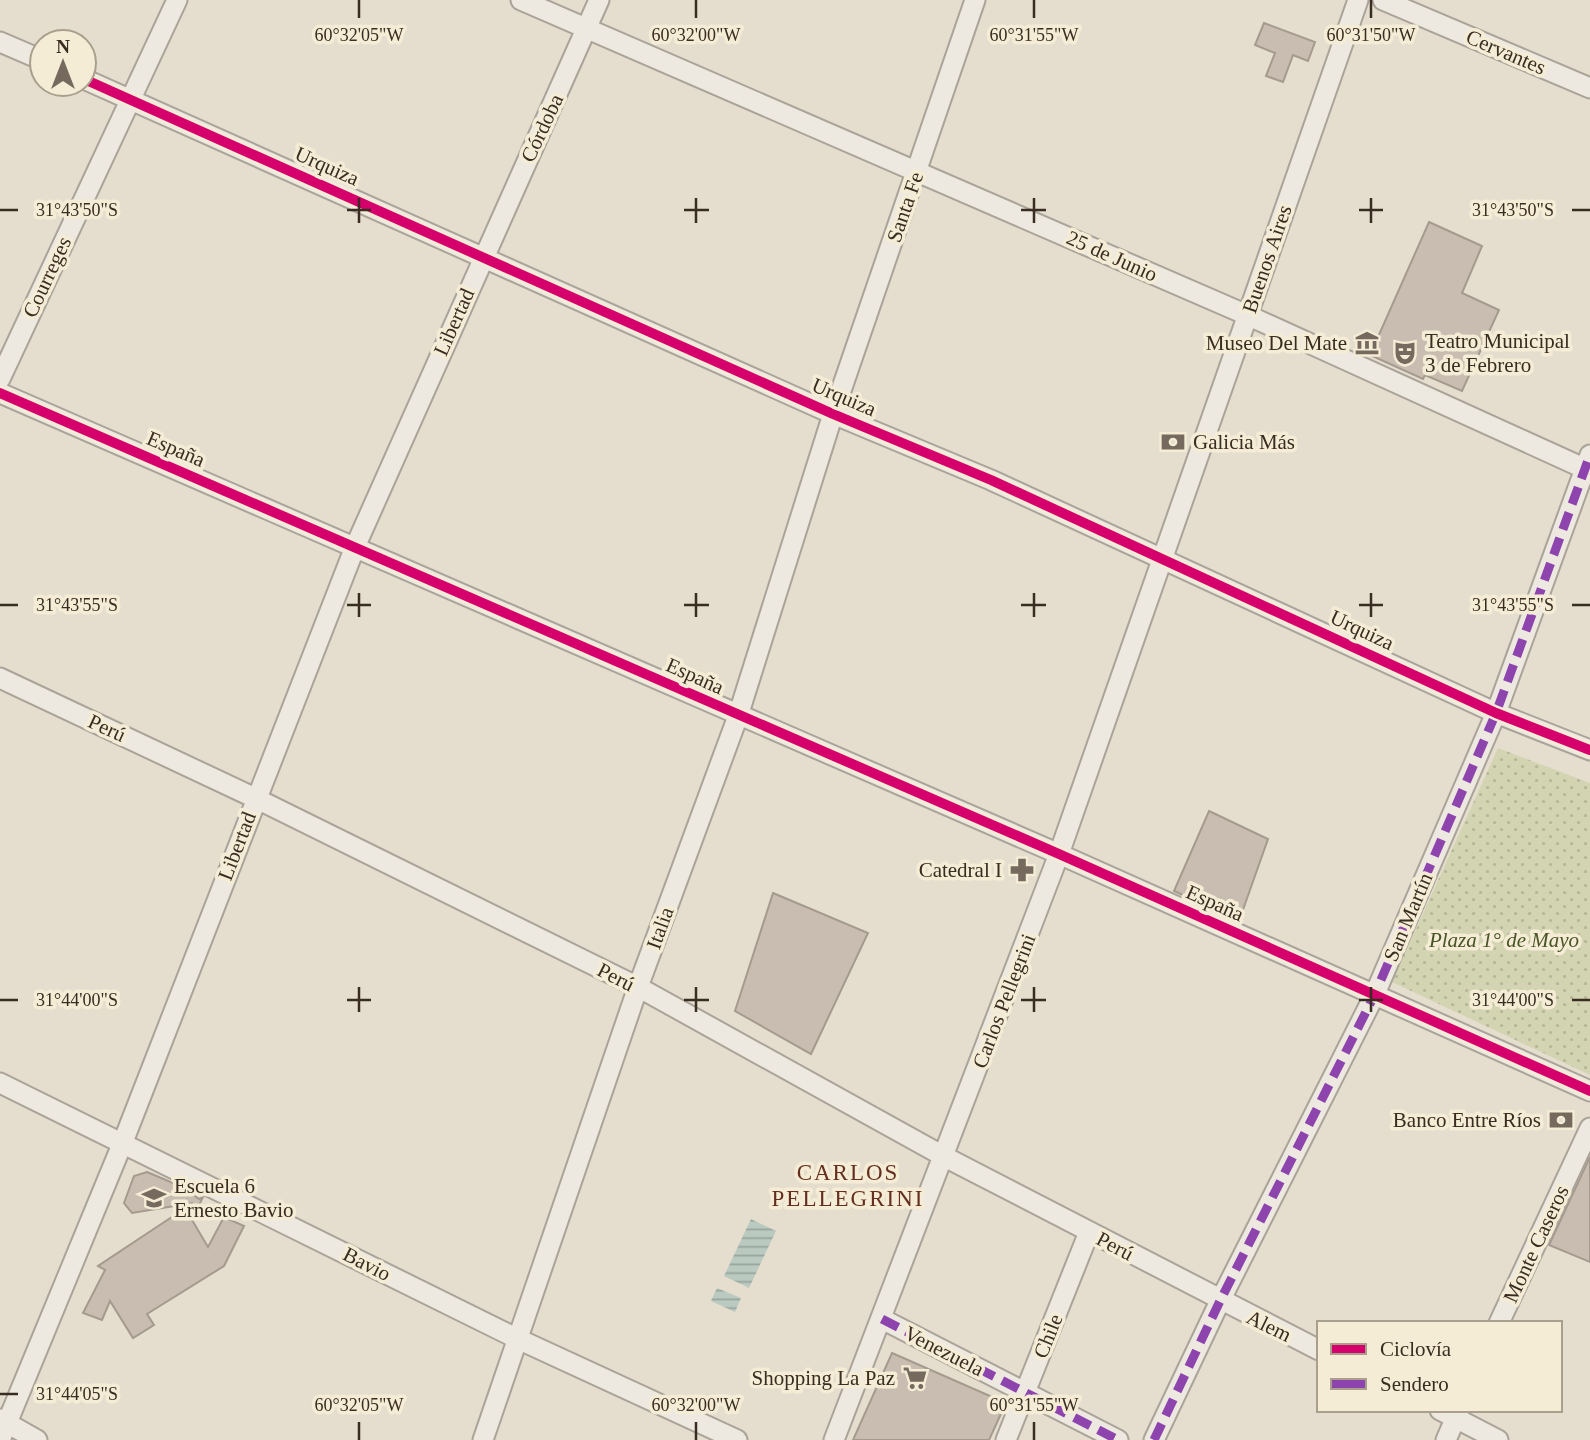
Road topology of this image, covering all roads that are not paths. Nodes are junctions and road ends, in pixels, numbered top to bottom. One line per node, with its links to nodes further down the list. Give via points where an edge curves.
1 (177, 0): 12 (street, Courreges)
2 (521, 0): 7 (street, 25 de Junio)
3 (599, 0): 7 (street, Córdoba)
4 (975, 0): 13 (street, Santa Fe)
5 (1358, 0): 15 (street, Buenos Aires)
6 (1383, 0): 11 (street, Cervantes)
7 (587, 30): 13 (street, 25 de Junio); 14 (street, Córdoba)
8 (0, 42): 9 (street)
9 (28, 54)
10 (98, 85): 12 (street, Urquiza)
11 (1590, 88)
12 (129, 99): 14 (street, Urquiza); 16 (street, Courreges)
13 (918, 171): 15 (street, 25 de Junio); 18 (street, Santa Fe)
14 (483, 256): 18 (street, Urquiza); 20 (street, Libertad)
15 (1247, 315): 19 (street, 25 de Junio); 21 (street, Buenos Aires)
16 (0, 379)
17 (0, 393): 20 (street, España)
18 (834, 414): 21 (street, Urquiza); 24 (street, Italia)
19 (1588, 465): 23 (street, San Martín)
20 (355, 547): 24 (street, España); 26 (street, Libertad)
21 (1165, 558): 23 (street, Urquiza); 27 (street, Carlos Pellegrini)
22 (0, 678): 26 (street, Perú)
23 (1496, 713): 25 (street, Urquiza); 29 (street, San Martín)
24 (738, 716): 27 (street, España); 28 (street, Italia)
25 (1590, 750)
26 (255, 798): 28 (street, Perú); 33 (street, Libertad)
27 (1059, 854): 29 (street, España); 34 (street, Carlos Pellegrini)
28 (638, 987): 34 (street, Perú); 39 (street, Italia)
29 (1374, 996): 31 (street, España); 36 (street, San Martín)
30 (0, 1083): 33 (street, Bavio)
31 (1590, 1091)
32 (1590, 1128): 38 (street, Monte Caseros)
33 (123, 1142): 39 (street, Bavio); 43 (street, Libertad)
34 (945, 1157): 35 (street, Perú); 37 (street, Carlos Pellegrini)
35 (1089, 1231): 36 (street, Perú); 41 (street, Chile)
36 (1220, 1301): 40 (street, Alem); 50 (street, San Martín)
37 (882, 1319): 41 (street, Venezuela); 47 (street, Carlos Pellegrini)
38 (1500, 1321)
39 (518, 1339): 45 (street, Italia); 46 (street, Bavio)
40 (1317, 1349)
41 (1025, 1393): 48 (street, Chile); 49 (street, Venezuela)
42 (1451, 1413): 51 (street); 52 (street)
43 (2, 1428): 44 (street)
44 (37, 1440)
45 (483, 1440)
46 (737, 1440)
47 (834, 1440)
48 (1006, 1440)
49 (1118, 1440)
50 (1154, 1440)
51 (1446, 1440)
52 (1497, 1440)

